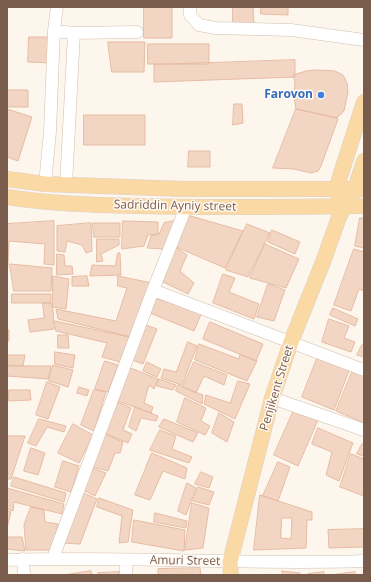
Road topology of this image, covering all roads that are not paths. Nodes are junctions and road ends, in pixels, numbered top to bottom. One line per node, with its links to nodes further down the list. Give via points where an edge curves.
1 (57, 7): 3 (street)
2 (190, 7): 6 (street, via 190,15 199,25 216,28 291,30)
3 (54, 31): 5 (street); 10 (street)
4 (137, 32): 5 (street)
5 (74, 33): 11 (street)
6 (364, 40)
7 (364, 102): 12 (main road)
8 (364, 161): 13 (main road, Penjikent Street)
9 (7, 179): 10 (main road, Sadriddin Ayniy street)
10 (45, 184): 11 (main road, Sadriddin Ayniy street)
11 (66, 185): 12 (main road, Sadriddin Ayniy street, via 184,189)
12 (336, 189): 13 (main road, Sadriddin Ayniy street); 15 (main road)
13 (360, 189): 15 (main road, Penjikent Street)
14 (7, 197): 17 (main road, Sadriddin Ayniy street, via 68,204)
15 (344, 206): 16 (main road, Sadriddin Ayniy street); 17 (main road, Sadriddin Ayniy street); 19 (main road, Penjikent Street)
16 (364, 206)
17 (186, 207): 18 (street)
18 (153, 290): 19 (street); 23 (street)
19 (291, 342): 20 (street); 21 (main road, Penjikent Street)
20 (364, 370)
21 (272, 398): 22 (street); 28 (main road, Penjikent Street)
22 (364, 430)
23 (53, 558): 24 (street, Amuri Street); 26 (street, Amuri Street)
24 (23, 559): 25 (street, Amuri Street); 29 (street)
25 (7, 560)
26 (126, 560): 28 (street, Amuri Street); 30 (street)
27 (364, 561): 28 (street, Amuri Street)
28 (230, 569)
29 (24, 575)
30 (126, 575)

